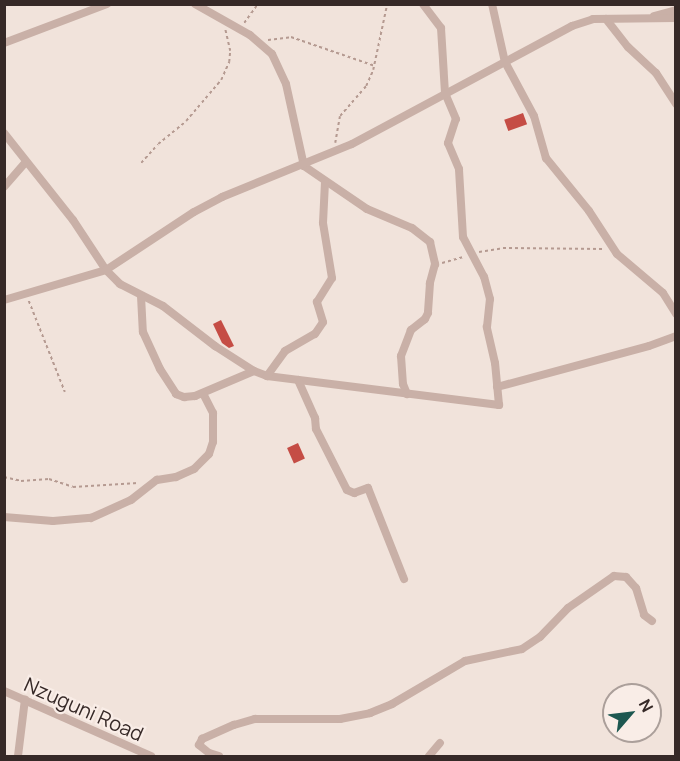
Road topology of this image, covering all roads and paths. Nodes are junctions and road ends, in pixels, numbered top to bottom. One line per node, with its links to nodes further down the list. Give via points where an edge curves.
1 (107, 4): 14 (street)
2 (195, 4): 9 (street)
3 (258, 4): 12 (path)
4 (387, 4): 16 (path)
5 (423, 4): 17 (street, via 441,28)
6 (492, 4): 15 (street)
7 (675, 10): 11 (street)
8 (675, 18): 11 (street)
9 (218, 19): 12 (street); 22 (path, via 227,34 230,51 225,74 186,121)
10 (606, 19): 11 (street); 15 (street, via 572,26); 18 (street, via 627,47 656,73)
11 (652, 19)
12 (239, 29): 13 (street)
13 (258, 40): 16 (path, via 291,37); 23 (street, via 272,54 286,84)
14 (4, 43)
15 (506, 62): 17 (street); 26 (street, via 534,116 546,158 589,211)
16 (375, 66): 20 (path, via 366,86 338,121)
17 (445, 93): 20 (street); 27 (street, via 456,119 448,139 459,169 463,237)
18 (675, 104)
19 (4, 133): 21 (street)
20 (333, 153): 23 (street)
21 (26, 162): 25 (street); 29 (street, via 73,220)
22 (141, 163)
23 (304, 166): 24 (street); 29 (street, via 194,212)
24 (324, 182): 28 (street, via 367,209 423,235 434,252); 36 (street, via 323,224 332,278 317,302 323,322 315,334 285,351)
25 (4, 187)
26 (614, 250): 27 (path, via 496,248); 33 (street, via 663,293)
27 (473, 255): 28 (path); 38 (street, via 490,298 487,327)
28 (435, 264): 41 (street, via 428,312 411,330 401,356)
29 (106, 270): 30 (street); 31 (street)
30 (27, 295): 32 (street); 39 (path)
31 (141, 296): 35 (street, via 164,306); 40 (street, via 143,332 173,391 187,397)
32 (4, 300)
33 (675, 314)
34 (675, 336): 38 (street)
35 (254, 371): 36 (street); 40 (street)
36 (267, 376): 37 (street)
37 (298, 380): 41 (street); 45 (street, via 316,429 347,490 354,493 368,488)
38 (497, 387): 41 (street, via 499,405)
39 (65, 392)
40 (203, 393): 43 (street, via 214,420 209,454 187,473)
41 (407, 394)
42 (4, 477): 43 (path, via 21,481 49,479 73,487)
43 (154, 481): 44 (street, via 131,500 91,518 53,521)
44 (4, 517)
45 (404, 579)
46 (651, 621): 52 (street, via 644,615 636,588 626,577 614,576 568,608 540,637 522,649 465,661 370,713 340,719 255,719 201,739 199,744 208,753)
47 (4, 691): 48 (street, Nzuguni Road)
48 (25, 699): 50 (street); 51 (street, Nzuguni Road)
49 (440, 743): 53 (street)
50 (18, 756)
51 (151, 756)
52 (219, 756)
53 (429, 756)

